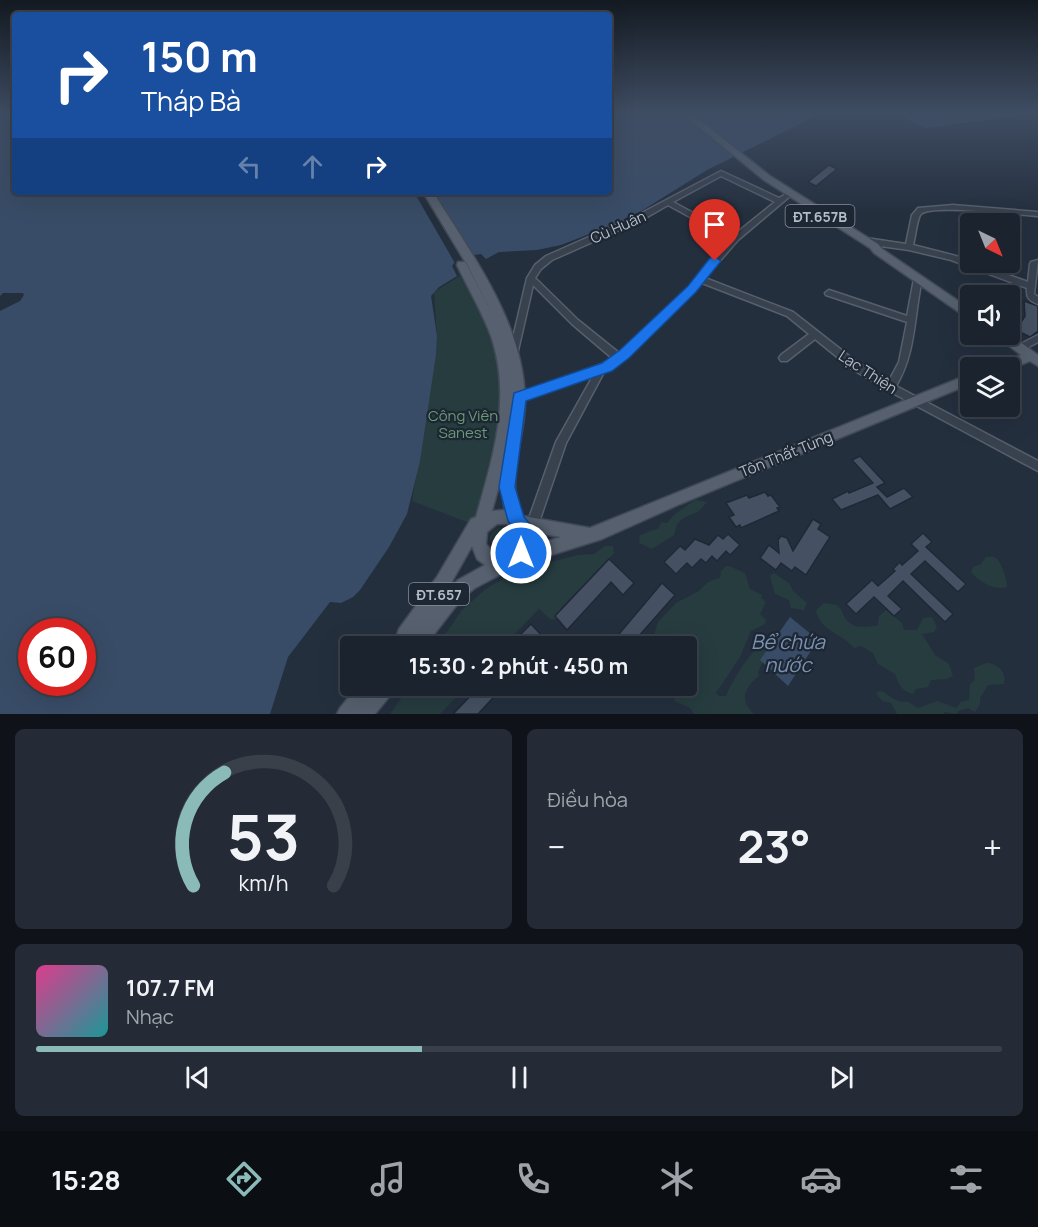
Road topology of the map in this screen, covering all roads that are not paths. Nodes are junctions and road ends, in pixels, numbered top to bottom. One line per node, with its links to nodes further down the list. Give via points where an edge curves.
1 (723, 146): 3 (main road, ĐT.657B)
2 (726, 146): 3 (main road, ĐT.657B)
3 (765, 179): 6 (main road, ĐT.657B); 10 (main road, ĐT.657B)
4 (421, 195): 15 (main road, ĐT.657)
5 (430, 195): 15 (main road, ĐT.657)
6 (783, 198): 7 (street, Cù Huân, via 721,173); 9 (street); 12 (main road, ĐT.657B)
7 (669, 203): 9 (street); 16 (street, Cù Huân, via 549,258)
8 (1038, 214): 11 (street, via 953,207 921,210)
9 (735, 238): 17 (street)
10 (866, 241): 11 (street); 12 (main road, ĐT.657B)
11 (906, 247): 13 (street); 19 (street)
12 (878, 251): 13 (main road, ĐT.657B)
13 (893, 262): 18 (main road, ĐT.657B)
14 (1038, 263): 19 (street, via 1034,264)
15 (466, 264): 25 (main road, ĐT.657); 39 (main road, ĐT.657, via 502,354 508,409)
16 (531, 278): 24 (street); 31 (street)
17 (699, 279): 26 (street, Lạc Thiện, via 782,310); 31 (street)
18 (918, 279): 22 (main road, ĐT.657B); 23 (street)
19 (1030, 286): 21 (street, via 1030,295)
20 (829, 293): 23 (street)
21 (1038, 301)
22 (960, 307)
23 (911, 320): 35 (street, via 908,350)
24 (519, 328): 25 (street, via 514,333); 29 (street)
25 (506, 331): 29 (main road, ĐT.657)
26 (815, 334): 32 (street); 35 (street, Lạc Thiện, via 845,359)
27 (1038, 338): 30 (street)
28 (1015, 345): 30 (main road)
29 (513, 355): 36 (main road, ĐT.657)
30 (1029, 355)
31 (619, 358): 33 (street)
32 (784, 358)
33 (601, 369): 36 (street); 40 (street)
34 (960, 383): 37 (main road, Tôn Thất Tùng)
35 (890, 387): 37 (street, Lạc Thiện)
36 (519, 398): 40 (main road, ĐT.657, via 507,487)
37 (916, 402): 38 (street, Lạc Thiện); 41 (main road, Tôn Thất Tùng)
38 (1038, 466)
39 (497, 467): 42 (main road, ĐT.657); 44 (main road, via 481,513 460,555)
40 (523, 523): 41 (main road, Tôn Thất Tùng, via 578,533); 42 (main road, via 498,516 491,518); 43 (main road, ĐT.657, via 524,546)
41 (602, 532): 43 (main road, Tôn Thất Tùng)
42 (480, 533): 43 (main road, via 486,558 500,563); 45 (main road, ĐT.657)
43 (511, 560): 46 (main road, ĐT.657, via 462,588)
44 (410, 636)
45 (411, 636)
46 (413, 636)
47 (361, 696): 49 (main road)
48 (379, 696): 50 (main road)
49 (346, 714)
50 (364, 714)

